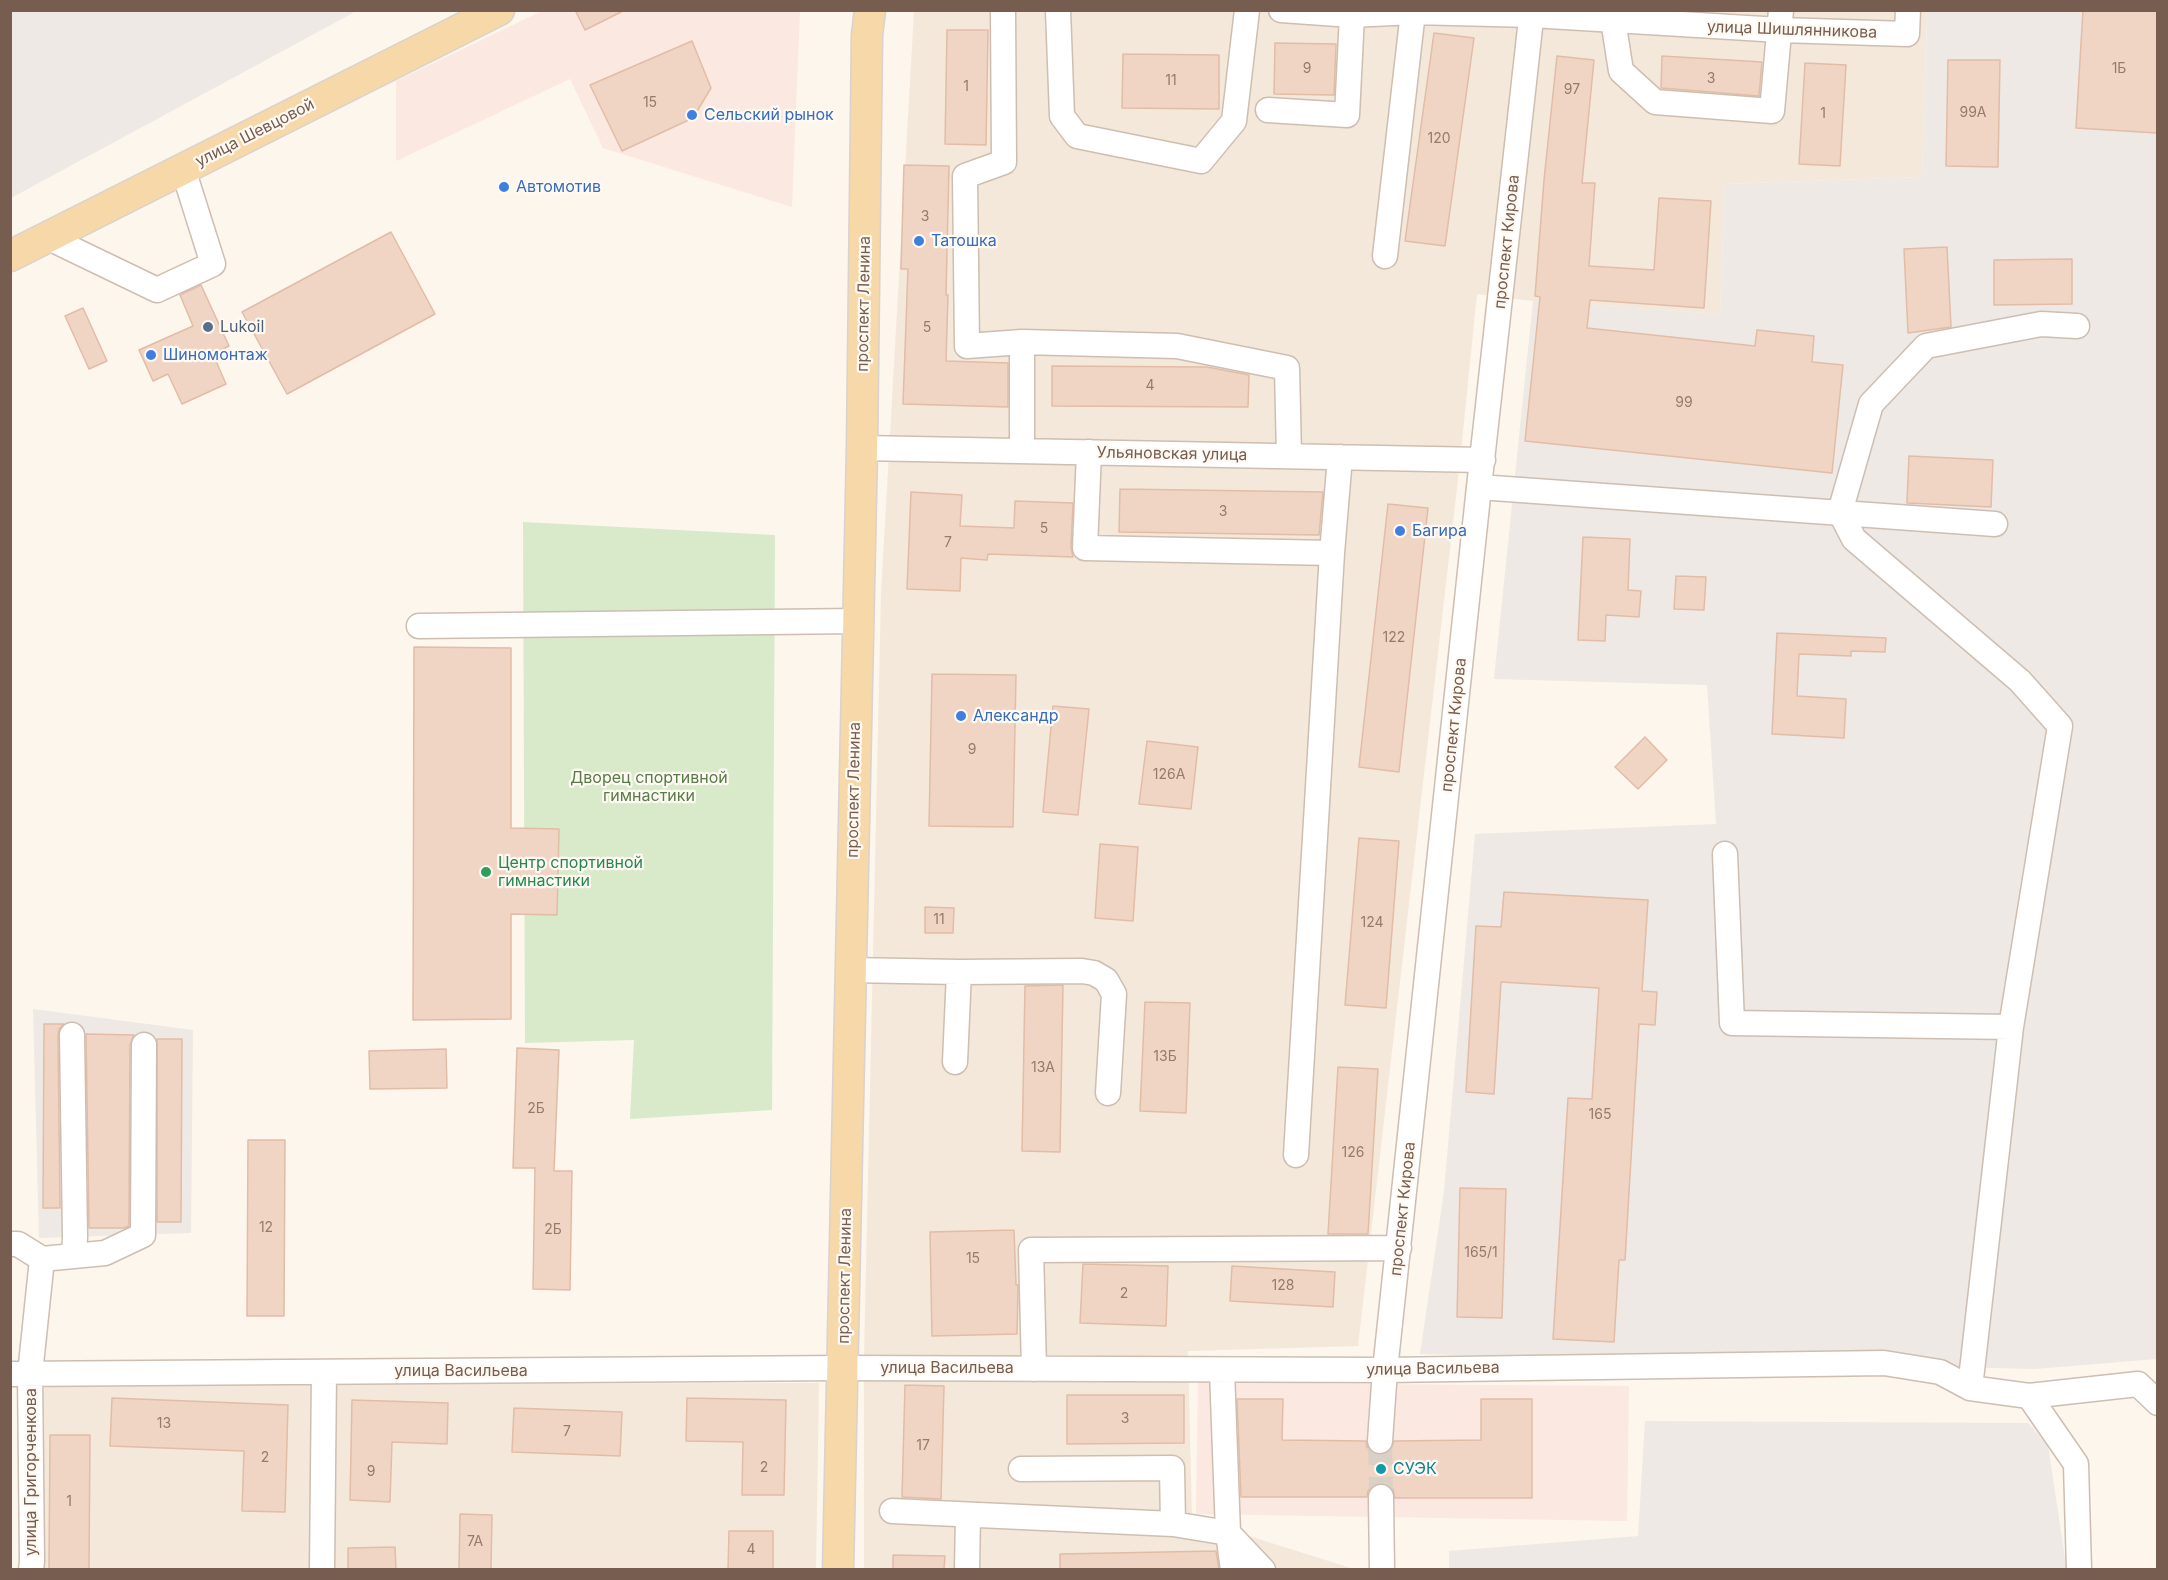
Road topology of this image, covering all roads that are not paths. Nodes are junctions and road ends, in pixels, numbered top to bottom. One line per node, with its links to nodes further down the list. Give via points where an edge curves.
1 (499, 10): 14 (main road, улица Шевцовой)
2 (1003, 10): 19 (street, via 1004,162 965,176 967,346)
3 (1058, 10): 4 (street, via 1062,116 1077,136 1201,161 1234,121)
4 (1247, 10)
5 (1281, 10): 8 (street, улица Шишлянникова)
6 (1424, 12): 7 (street, улица Шишлянникова); 8 (street, улица Шишлянникова); 17 (street)
7 (1532, 13): 10 (street, улица Шишлянникова); 25 (street, проспект Кирова)
8 (1352, 15): 13 (street, via 1347,115)
9 (864, 19): 20 (main road, проспект Ленина)
10 (1613, 20): 11 (street, улица Шишлянникова); 11 (street, via 1621,71 1656,102 1772,111)
11 (1780, 20): 12 (street, улица Шишлянникова)
12 (1908, 22)
13 (1268, 110)
14 (183, 169): 15 (main road, улица Шевцовой); 15 (street, via 213,264 157,290)
15 (47, 237): 16 (main road, улица Шевцовой)
16 (10, 256)
17 (1385, 256)
18 (2077, 326): 27 (street, via 2041,324 1926,346 1871,404)
19 (1022, 342): 21 (street); 23 (street, via 1178,346 1287,368)
20 (862, 448): 21 (street, Ульяновская улица); 30 (main road, проспект Ленина)
21 (1022, 451): 22 (street, Ульяновская улица)
22 (1089, 452): 23 (street, Ульяновская улица); 29 (street, via 1085,548)
23 (1289, 456): 24 (street, Ульяновская улица)
24 (1340, 457): 25 (street, Ульяновская улица); 29 (street)
25 (1483, 460): 26 (street, проспект Кирова)
26 (1479, 487): 27 (street); 42 (street, проспект Кирова)
27 (1840, 512): 28 (street); 35 (street, via 1854,539 2020,681 2060,726)
28 (1995, 524)
29 (1332, 553): 40 (street)
30 (857, 621): 31 (street); 33 (main road, проспект Ленина)
31 (419, 626)
32 (1725, 855): 35 (street, via 1732,1023)
33 (850, 970): 34 (street); 45 (main road, проспект Ленина)
34 (960, 972): 38 (street); 39 (street, via 1082,971 1106,980 1114,994)
35 (2011, 1027): 51 (street)
36 (72, 1035): 43 (street)
37 (144, 1045): 43 (street, via 142,1235 105,1253)
38 (955, 1062)
39 (1108, 1093)
40 (1296, 1155)
41 (10, 1244): 44 (street, via 18,1244)
42 (1399, 1248): 46 (street, via 1031,1250); 48 (street, проспект Кирова)
43 (74, 1255): 44 (street)
44 (42, 1258): 50 (street, улица Григорченкова)
45 (843, 1368): 46 (street, улица Васильева); 49 (street, улица Васильева); 63 (main road, проспект Ленина)
46 (1034, 1369): 47 (street, улица Васильева)
47 (1222, 1370): 48 (street, улица Васильева); 60 (street)
48 (1386, 1370): 51 (street, улица Васильева, via 1884,1364 1940,1372); 54 (street, проспект Кирова)
49 (324, 1372): 50 (street, улица Васильева); 62 (street)
50 (20, 1374): 61 (street, улица Григорченкова)
51 (1970, 1388): 52 (street)
52 (2029, 1396): 53 (street, via 2138,1384); 68 (street, via 2076,1464)
53 (2157, 1403)
54 (1380, 1441)
55 (1022, 1469): 59 (street, via 1172,1468)
56 (1381, 1497): 67 (street)
57 (892, 1511): 58 (street)
58 (968, 1515): 59 (street); 64 (street)
59 (1173, 1524): 60 (street)
60 (1227, 1533): 65 (street); 66 (street)
61 (31, 1569)
62 (322, 1569)
63 (838, 1569)
64 (967, 1569)
65 (1233, 1569)
66 (1263, 1569)
67 (1382, 1569)
68 (2079, 1569)

